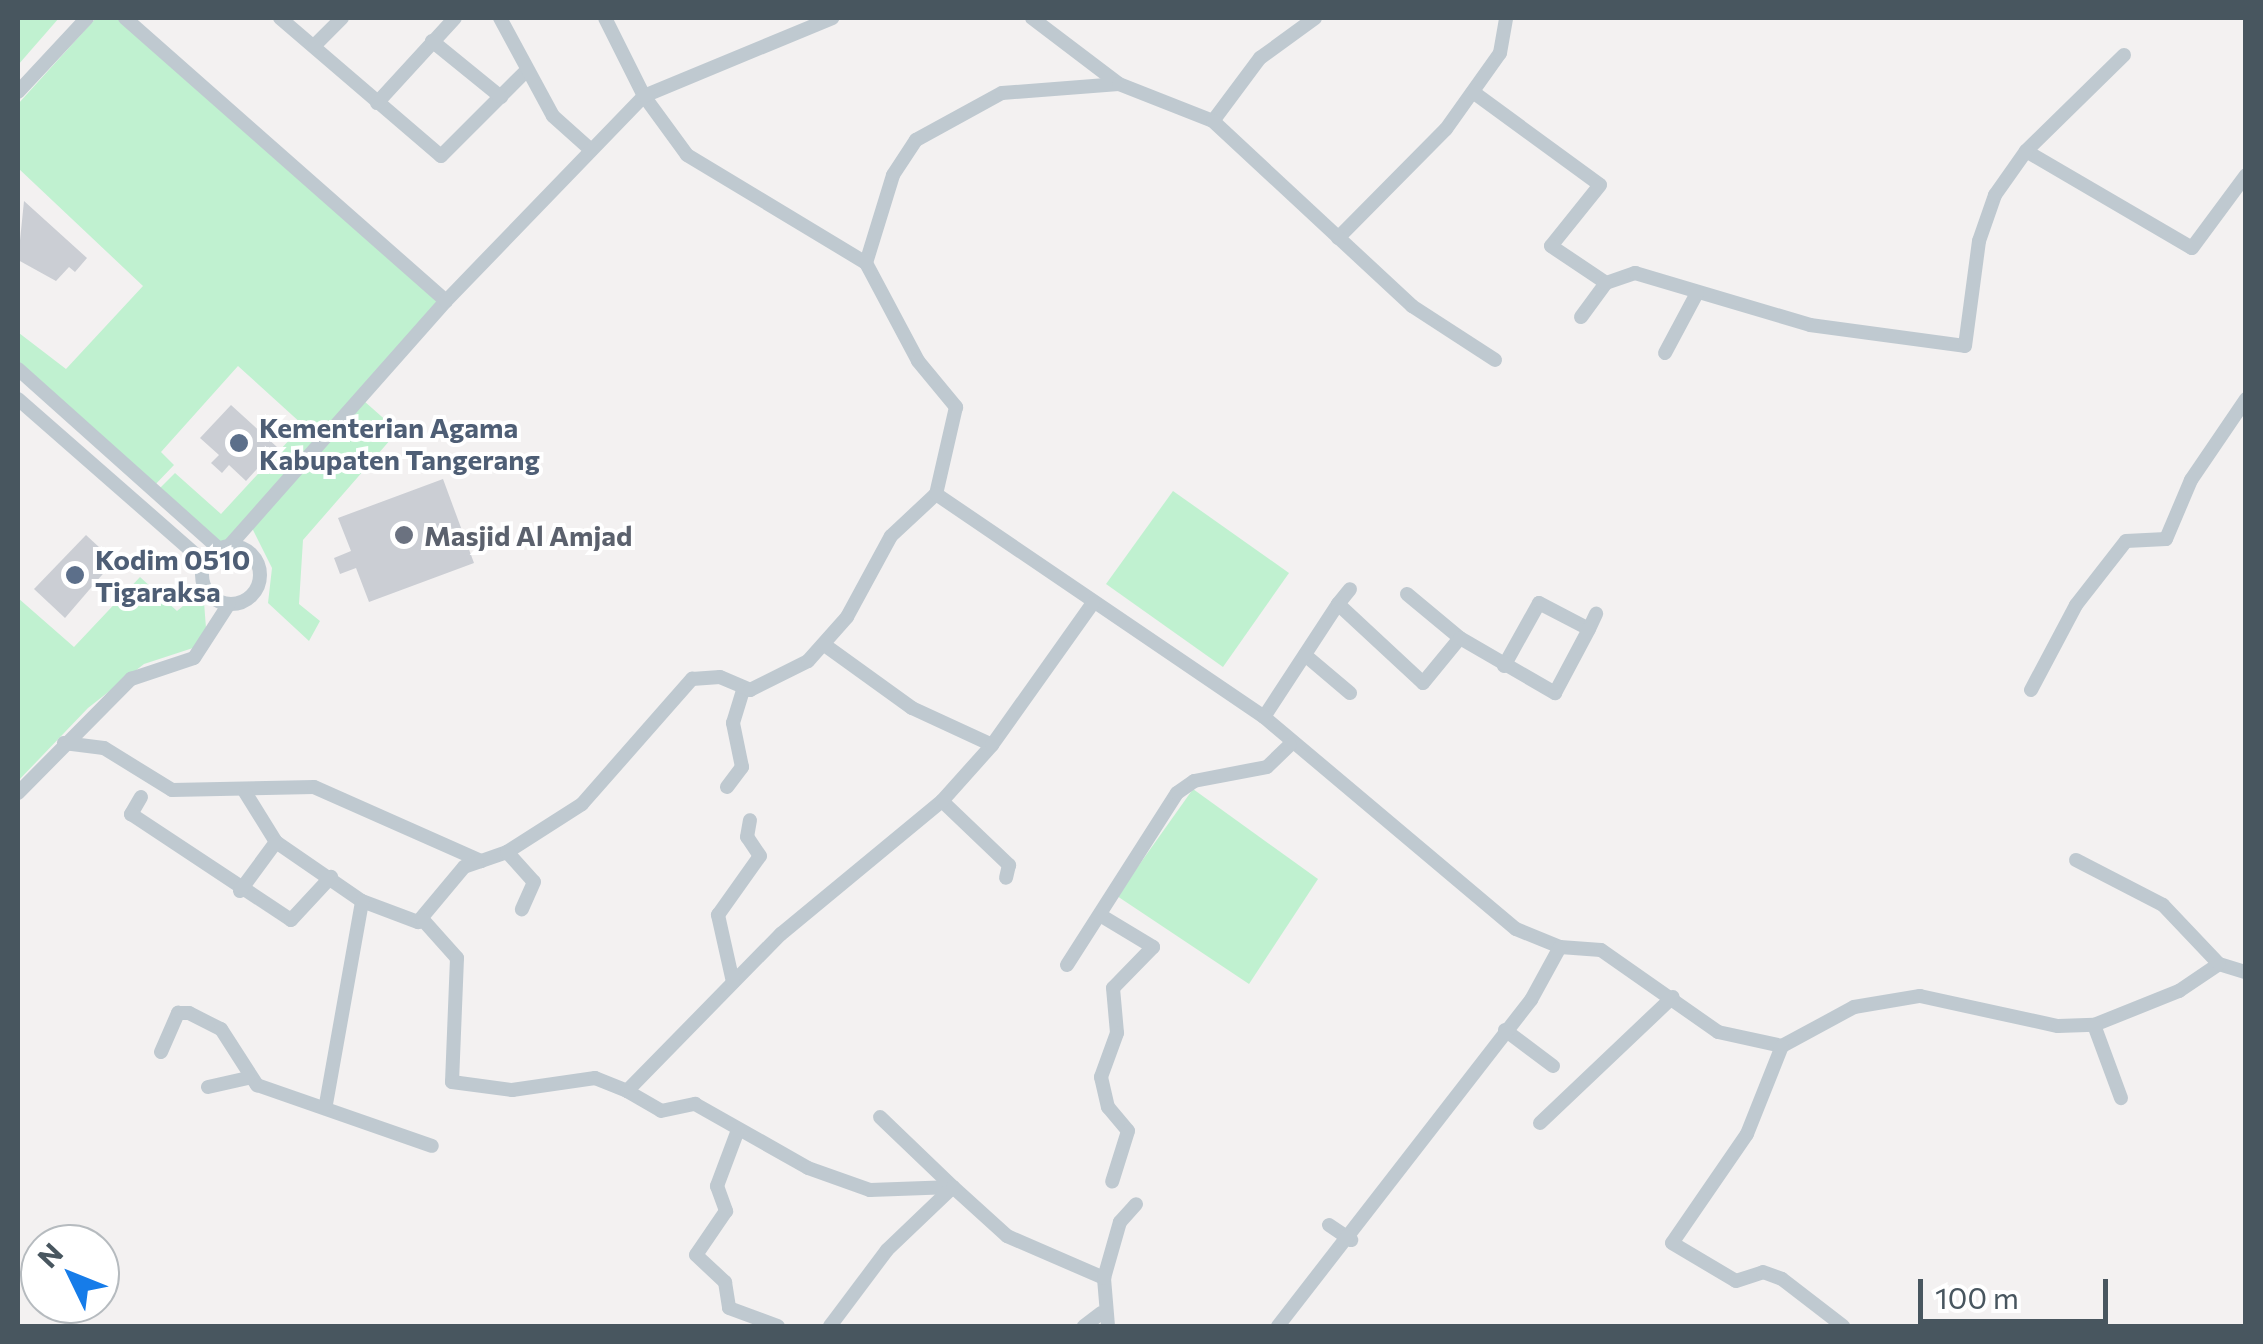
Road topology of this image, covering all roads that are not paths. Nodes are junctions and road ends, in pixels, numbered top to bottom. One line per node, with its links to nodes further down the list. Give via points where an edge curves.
1 (87, 18): 17 (street)
2 (124, 18): 30 (street)
3 (280, 18): 13 (street)
4 (342, 18): 13 (street)
5 (454, 18): 12 (street)
6 (500, 18): 15 (street)
7 (605, 18): 19 (street)
8 (832, 18): 19 (street)
9 (1032, 18): 16 (street)
10 (1315, 18): 22 (street, via 1260,58)
11 (1506, 18): 18 (street, via 1500,52)
12 (432, 41): 20 (street); 21 (street)
13 (315, 45): 21 (street)
14 (2124, 55): 24 (street)
15 (526, 72): 20 (street); 23 (street, via 552,116)
16 (1119, 84): 22 (street); 27 (street, via 1002,94 916,140 893,175)
17 (18, 92)
18 (1473, 92): 26 (street); 28 (street, via 1600,185 1550,246)
19 (644, 96): 23 (street); 27 (street, via 687,154)
20 (501, 97): 21 (street, via 441,156)
21 (377, 102)
22 (1213, 122): 26 (street)
23 (591, 150): 30 (street)
24 (2026, 150): 25 (street, via 2192,248); 29 (street, via 1995,195 1979,241 1965,346 1810,325)
25 (2246, 175)
26 (1338, 238): 33 (street, via 1412,306)
27 (866, 263): 37 (street, via 918,362 956,407)
28 (1606, 283): 29 (street, via 1635,273); 31 (street)
29 (1698, 293): 32 (street)
30 (446, 301): 38 (street)
31 (1581, 317)
32 (1665, 354)
33 (1495, 360)
34 (18, 370): 38 (street)
35 (18, 399): 39 (street)
36 (2246, 399): 52 (street, via 2192,480 2166,539 2126,542 2076,605)
37 (936, 494): 42 (street); 48 (street, via 890,536)
38 (224, 547): 39 (street); 43 (street, via 252,554 260,576 250,596)
39 (204, 562): 43 (street, via 206,590)
40 (1350, 589): 44 (street)
41 (1408, 594): 47 (street)
42 (1093, 603): 54 (street); 57 (street)
43 (229, 604): 55 (street, via 194,658 130,679)
44 (1338, 604): 47 (street, via 1423,684); 49 (street)
45 (1596, 614): 46 (street)
46 (1589, 628): 50 (street, via 1538,603); 50 (street, via 1556,692)
47 (1460, 638): 50 (street)
48 (826, 646): 51 (street, via 787,673); 57 (street, via 912,708)
49 (1304, 655): 53 (street); 54 (street)
50 (1504, 666)
51 (742, 690): 58 (street, via 733,723 742,767); 65 (street, via 720,677 692,678 582,804)
52 (2031, 690)
53 (1350, 693)
54 (1264, 718): 56 (street)
55 (64, 744): 59 (street, via 104,748 172,790); 60 (street)
56 (1290, 745): 73 (street, via 1267,768 1194,782 1177,793); 75 (street, via 1516,928)
57 (992, 746): 62 (street)
58 (727, 787)
59 (245, 792): 64 (street); 67 (street, via 314,786)
60 (18, 794)
61 (141, 797): 70 (street, via 130,814)
62 (942, 800): 69 (street, via 1009,864); 79 (street)
63 (750, 820): 79 (street, via 747,837 758,848 757,866 718,915)
64 (276, 842): 68 (street); 70 (street)
65 (507, 852): 67 (street); 72 (street, via 534,882)
66 (2076, 860): 76 (street, via 2163,905)
67 (482, 862): 74 (street, via 464,867)
68 (330, 877): 70 (street, via 294,921); 71 (street)
69 (1006, 878)
70 (240, 892)
71 (362, 901): 74 (street); 90 (street)
72 (522, 910)
73 (1100, 915): 77 (street); 95 (street, via 1154,948 1112,988 1117,1033 1101,1077 1108,1107 1128,1132)
74 (423, 920): 88 (street, via 456,958 452,1082 512,1090 586,1077)
75 (1560, 947): 80 (street, via 1601,950); 82 (street)
76 (2219, 964): 78 (street); 81 (street, via 2179,991)
77 (1066, 965)
78 (2246, 972)
79 (733, 982): 88 (street)
80 (1673, 998): 83 (street, via 1718,1032); 92 (street)
81 (2094, 1025): 83 (street, via 2058,1026 1947,998 1884,997); 89 (street)
82 (1505, 1030): 85 (street); 99 (street)
83 (1782, 1046): 106 (street, via 1747,1134 1672,1244 1736,1280 1763,1272 1782,1280)
84 (161, 1052): 86 (street, via 178,1013 189,1013 221,1029)
85 (1552, 1066)
86 (248, 1078): 87 (street); 90 (street)
87 (208, 1086)
88 (627, 1091): 93 (street, via 661,1111 695,1104)
89 (2121, 1098)
90 (326, 1104): 94 (street)
91 (880, 1117): 96 (street)
92 (1540, 1123)
93 (738, 1130): 96 (street, via 870,1190); 102 (street, via 717,1186 726,1211 696,1255 725,1282 729,1308)
94 (432, 1146)
95 (1112, 1182)
96 (952, 1187): 100 (street, via 1007,1236); 103 (street, via 887,1250)
97 (1136, 1204): 100 (street, via 1120,1222)
98 (1329, 1225): 99 (street)
99 (1351, 1240): 105 (street)
100 (1104, 1278): 101 (street)
101 (1105, 1320): 104 (street)
102 (778, 1326)
103 (830, 1326)
104 (1084, 1326)
105 (1278, 1326)
106 (1843, 1326)

